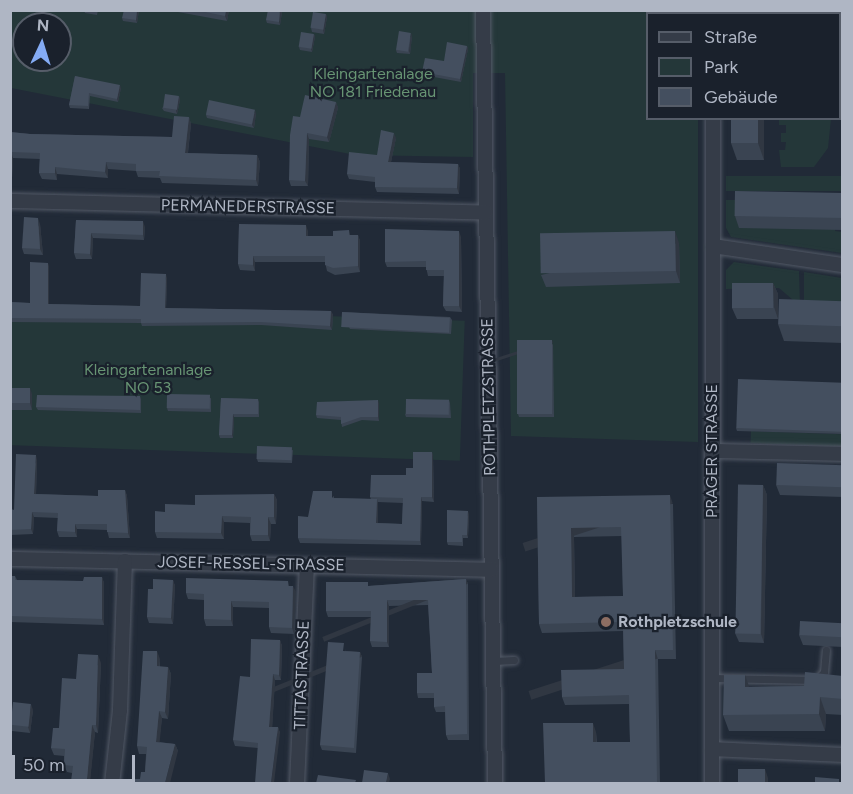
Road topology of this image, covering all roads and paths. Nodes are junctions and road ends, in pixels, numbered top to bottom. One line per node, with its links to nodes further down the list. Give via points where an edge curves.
1 (483, 10): 4 (street, ROTHPLETZSTRASSE)
2 (713, 120): 5 (street, PRAGER STRASSE)
3 (10, 201): 4 (street, PERMANEDERSTRASSE)
4 (486, 213): 12 (street, ROTHPLETZSTRASSE)
5 (713, 246): 6 (street); 7 (street, PRAGER STRASSE)
6 (843, 265)
7 (712, 451): 8 (street); 16 (street, PRAGER STRASSE)
8 (843, 454)
9 (10, 559): 10 (street, JOSEF-RESSEL-STRASSE)
10 (125, 561): 11 (street, JOSEF-RESSEL-STRASSE); 19 (street, via 120,710)
11 (307, 566): 12 (street, JOSEF-RESSEL-STRASSE); 20 (street, TITTASTRASSE)
12 (492, 570): 15 (street, ROTHPLETZSTRASSE)
13 (826, 650): 16 (lane, via 824,672 816,680)
14 (514, 660): 15 (lane)
15 (493, 661): 21 (street, ROTHPLETZSTRASSE)
16 (712, 678): 17 (street, PRAGER STRASSE)
17 (712, 749): 18 (street); 22 (street, PRAGER STRASSE)
18 (843, 755)
19 (112, 783)
20 (297, 783)
21 (495, 783)
22 (712, 783)

